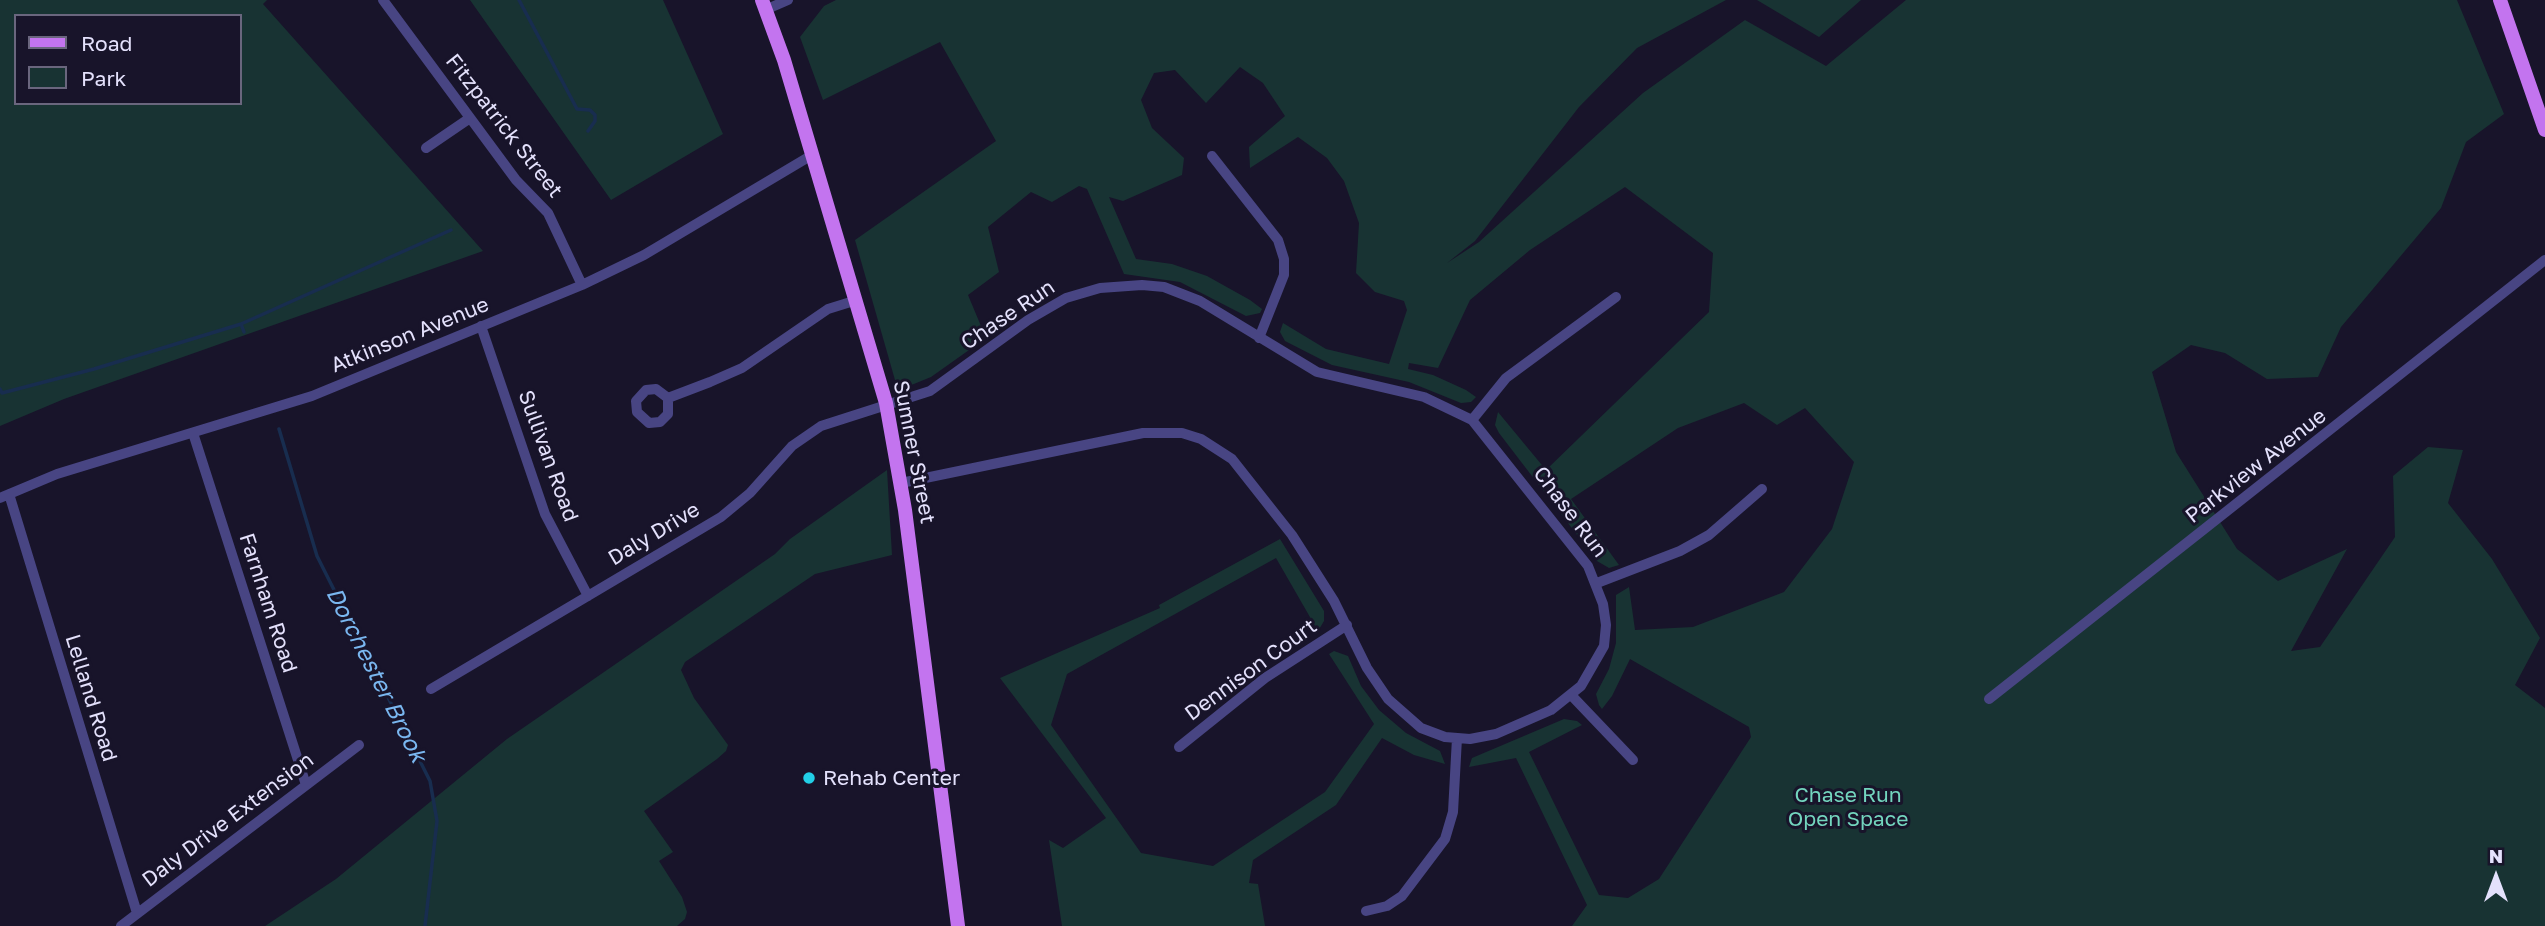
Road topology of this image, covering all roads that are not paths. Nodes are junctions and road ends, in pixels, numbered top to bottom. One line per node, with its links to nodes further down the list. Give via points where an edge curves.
1 (383, 0): 5 (street, Fitzpatrick Street)
2 (788, 0): 4 (street)
3 (2500, 0): 6 (main road)
4 (763, 5): 8 (main road, Sumner Street)
5 (470, 118): 7 (street); 11 (street, Fitzpatrick Street, via 516,180 548,213)
6 (2545, 130)
7 (426, 148)
8 (812, 155): 11 (street, Atkinson Avenue, via 644,255); 13 (main road, Sumner Street)
9 (1212, 156): 15 (street, via 1278,240 1284,258 1284,275)
10 (2545, 260): 28 (street, Parkview Avenue)
11 (582, 285): 14 (street, Atkinson Avenue)
12 (1616, 297): 18 (street, via 1507,378)
13 (857, 300): 16 (street, via 822,312 742,368); 17 (main road, Sumner Street)
14 (481, 326): 19 (street, Atkinson Avenue, via 312,396); 24 (street, Sullivan Road, via 540,501)
15 (1259, 338): 17 (street, Chase Run, via 1200,301 1164,287 1100,288 1049,306 930,391); 18 (street, Chase Run, via 1317,372 1424,397)
16 (668, 398)
17 (886, 403): 20 (main road, Sumner Street); 24 (street, Daly Drive, via 812,431 730,511)
18 (1472, 420): 23 (street, Chase Run)
19 (193, 433): 22 (street, Atkinson Avenue, via 57,474); 33 (street, Farnham Road)
20 (901, 483): 25 (street, Chase Run, via 1143,433 1191,435 1223,451 1240,469 1292,534); 37 (main road, Sumner Street)
21 (1762, 489): 23 (street, via 1703,539)
22 (4, 496): 35 (street, Lelland Road)
23 (1597, 583): 27 (street, Chase Run, via 1605,613 1604,646 1589,677)
24 (589, 596): 26 (street, Daly Drive)
25 (1347, 625): 29 (street, Chase Run, via 1377,684 1399,711 1421,728); 31 (street, Dennison Court, via 1265,678)
26 (431, 689)
27 (1572, 696): 29 (street, Chase Run, via 1510,729); 32 (street)
28 (1989, 699)
29 (1457, 738): 34 (street, via 1453,812 1446,839 1402,896)
30 (359, 745): 33 (street, Daly Drive Extension)
31 (1179, 747)
32 (1633, 760)
33 (306, 785): 35 (street, Daly Drive Extension)
34 (1366, 911)
35 (137, 914): 36 (street, Daly Drive Extension)
36 (121, 926)
37 (958, 926)

